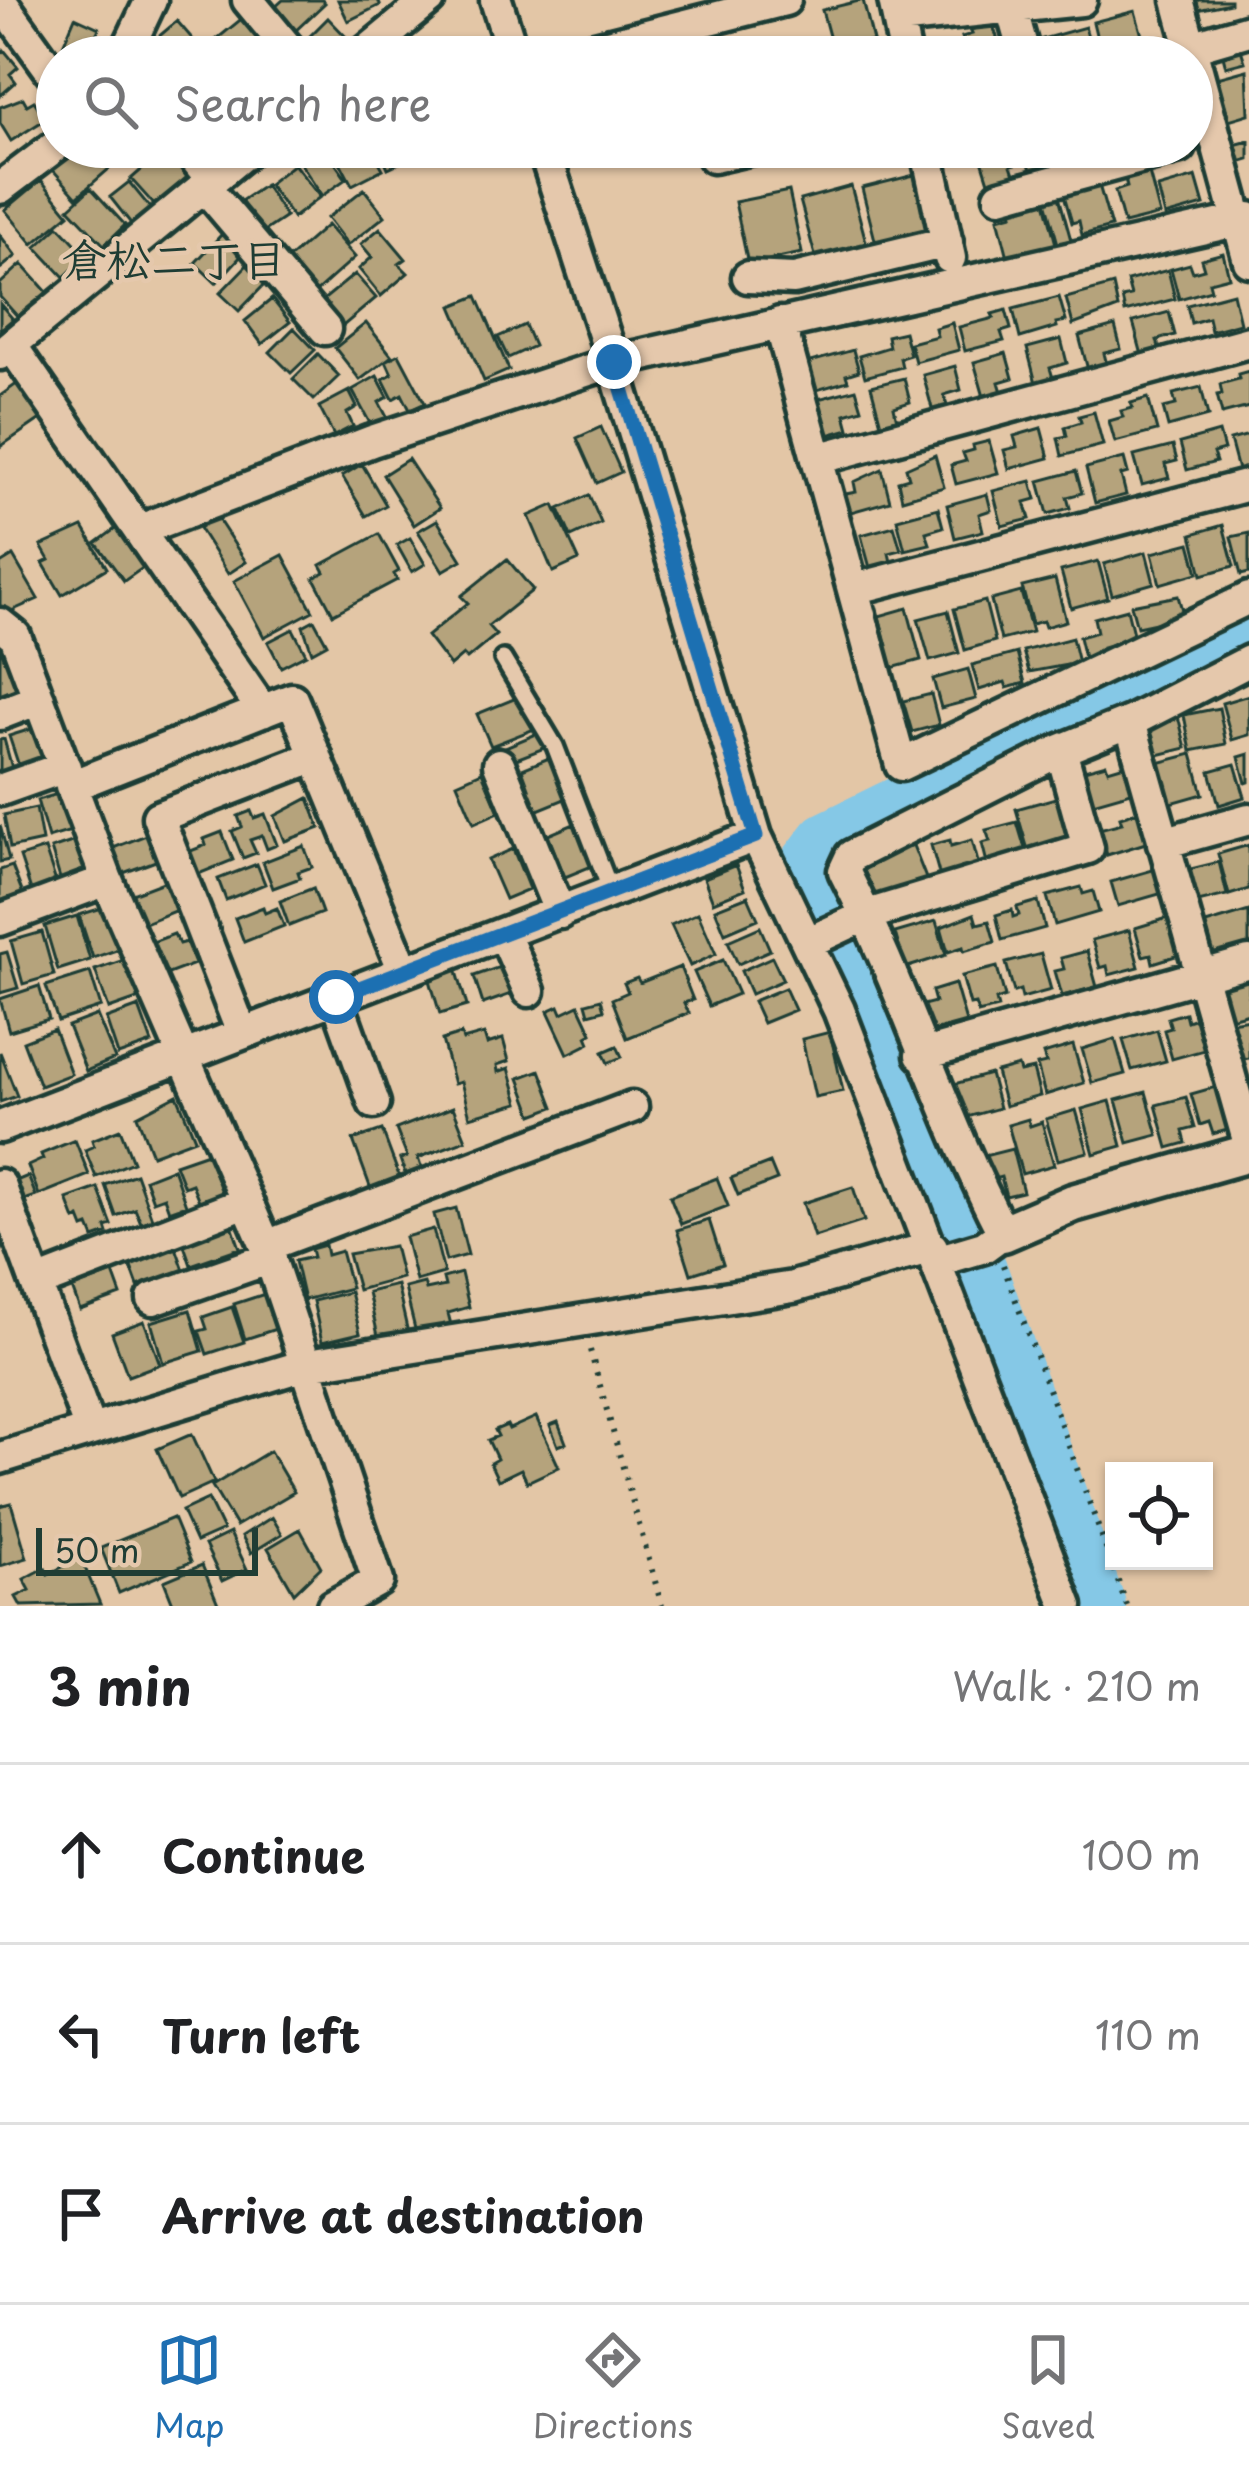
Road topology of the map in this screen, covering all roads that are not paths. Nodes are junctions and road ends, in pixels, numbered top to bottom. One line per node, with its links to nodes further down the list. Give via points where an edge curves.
1 (0, 0): 21 (street)
2 (151, 0): 13 (street)
3 (248, 0): 14 (street)
4 (429, 0): 15 (street)
5 (496, 0): 16 (street)
6 (785, 0): 9 (street)
7 (1081, 0): 10 (street)
8 (1178, 0): 19 (street)
9 (736, 7): 17 (street)
10 (1011, 7): 11 (street); 18 (street)
11 (896, 9)
12 (1249, 30): 20 (street)
13 (134, 36)
14 (278, 36)
15 (385, 36)
16 (507, 36)
17 (634, 36)
18 (1019, 36)
19 (1188, 36)
20 (1213, 41)
21 (36, 50)
22 (1213, 159): 32 (street)
23 (36, 161): 30 (street)
24 (199, 168): 29 (street)
25 (226, 168): 29 (street)
26 (550, 168): 41 (street)
27 (931, 168): 33 (street)
28 (1103, 168): 31 (street)
29 (208, 183): 38 (street); 40 (street)
30 (0, 188)
31 (1000, 196)
32 (1244, 219): 34 (street); 36 (street)
33 (947, 242): 35 (street, via 794,279); 36 (street)
34 (1249, 261)
35 (748, 277)
36 (956, 282): 37 (street)
37 (780, 323): 41 (street); 42 (street)
38 (325, 329)
39 (1249, 342): 42 (street)
40 (5, 349): 44 (street)
41 (614, 362): 44 (street, via 372,441); 60 (street)
42 (817, 459): 45 (street)
43 (1249, 485): 45 (street)
44 (140, 530): 51 (street)
45 (854, 589): 46 (street, via 901,765)
46 (1249, 598)
47 (0, 624): 50 (street, via 15,636)
48 (503, 659): 63 (lane, via 555,746)
49 (1249, 661): 53 (street)
50 (39, 699): 52 (street); 57 (street)
51 (263, 711): 55 (street, via 292,699); 57 (street)
52 (0, 714)
53 (1130, 722): 54 (street); 61 (street)
54 (1060, 750): 66 (street, via 851,856); 66 (street, via 1088,848)
55 (316, 756): 69 (street); 73 (street, via 158,817)
56 (499, 764): 64 (street)
57 (68, 777): 58 (street); 62 (street)
58 (0, 790)
59 (1249, 819): 61 (street)
60 (756, 836): 63 (street); 66 (street)
61 (1163, 843): 70 (street)
62 (107, 880): 65 (street); 75 (street)
63 (612, 894): 64 (street)
64 (560, 914): 67 (street)
65 (0, 920)
66 (836, 929): 74 (street); 83 (street)
67 (504, 934): 69 (street); 71 (street)
68 (1249, 962): 70 (street)
69 (404, 971): 72 (street)
70 (1200, 975): 74 (street); 76 (street)
71 (529, 991)
72 (336, 997): 73 (street); 77 (street)
73 (242, 1033): 75 (street)
74 (921, 1054): 83 (street)
75 (181, 1056): 79 (street); 82 (street)
76 (1239, 1078): 80 (street)
77 (374, 1103)
78 (632, 1107): 84 (street)
79 (0, 1127)
80 (1249, 1148): 83 (street, via 1072,1203)
81 (0, 1185): 85 (street)
82 (246, 1202): 84 (street); 85 (street)
83 (967, 1248): 87 (street, via 793,1287); 91 (street)
84 (268, 1252): 86 (street); 87 (street)
85 (38, 1283): 88 (street)
86 (153, 1299)
87 (308, 1364): 88 (street); 90 (street, via 378,1581)
88 (90, 1430): 89 (street)
89 (0, 1458)
90 (333, 1606)
91 (1067, 1606)

